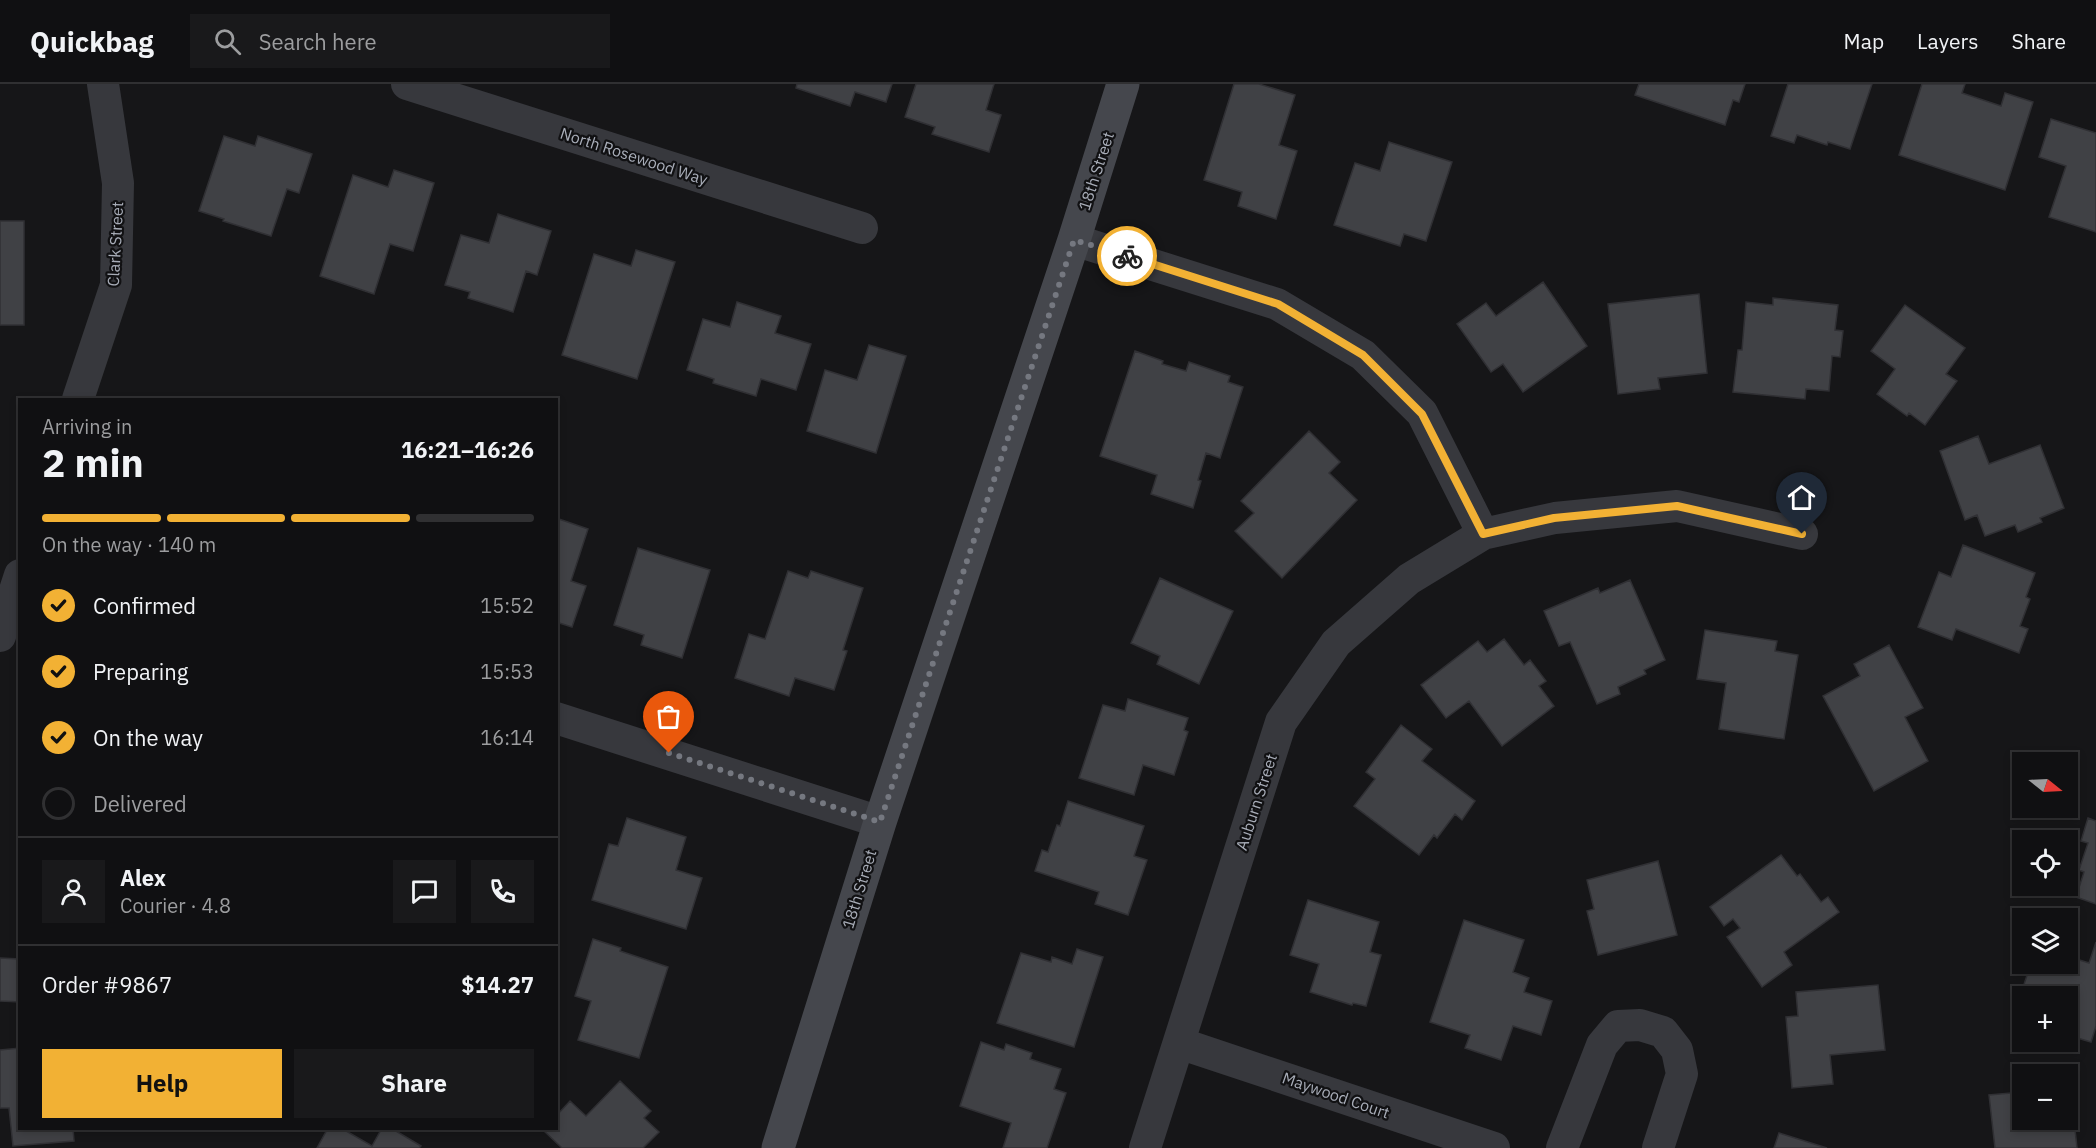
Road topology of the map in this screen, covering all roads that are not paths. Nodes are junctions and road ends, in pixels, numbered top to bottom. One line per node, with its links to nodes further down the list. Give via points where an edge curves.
1 (103, 84): 6 (street, Clark Street, via 118,183 116,285)
2 (407, 84): 4 (street, North Rosewood Way)
3 (1124, 84): 5 (main road, 18th Street)
4 (862, 228)
5 (1074, 240): 7 (street, via 1278,304 1363,355 1422,414); 12 (main road, 18th Street)
6 (78, 398)
7 (1483, 534): 8 (street, Auburn Street, via 1554,518 1677,506); 13 (street, Auburn Street, via 1409,579 1336,643 1281,722)
8 (1802, 534)
9 (18, 581): 10 (street)
10 (0, 636)
11 (558, 724): 12 (street)
12 (880, 822): 14 (main road, 18th Street)
13 (1179, 1043): 15 (street, Auburn Street); 16 (street, Maywood Court)
14 (778, 1148)
15 (1145, 1148)
16 (1494, 1148)
17 (1562, 1148): 18 (street, via 1602,1045 1618,1026 1640,1025 1663,1032 1677,1050 1682,1074)
18 (1658, 1148)

